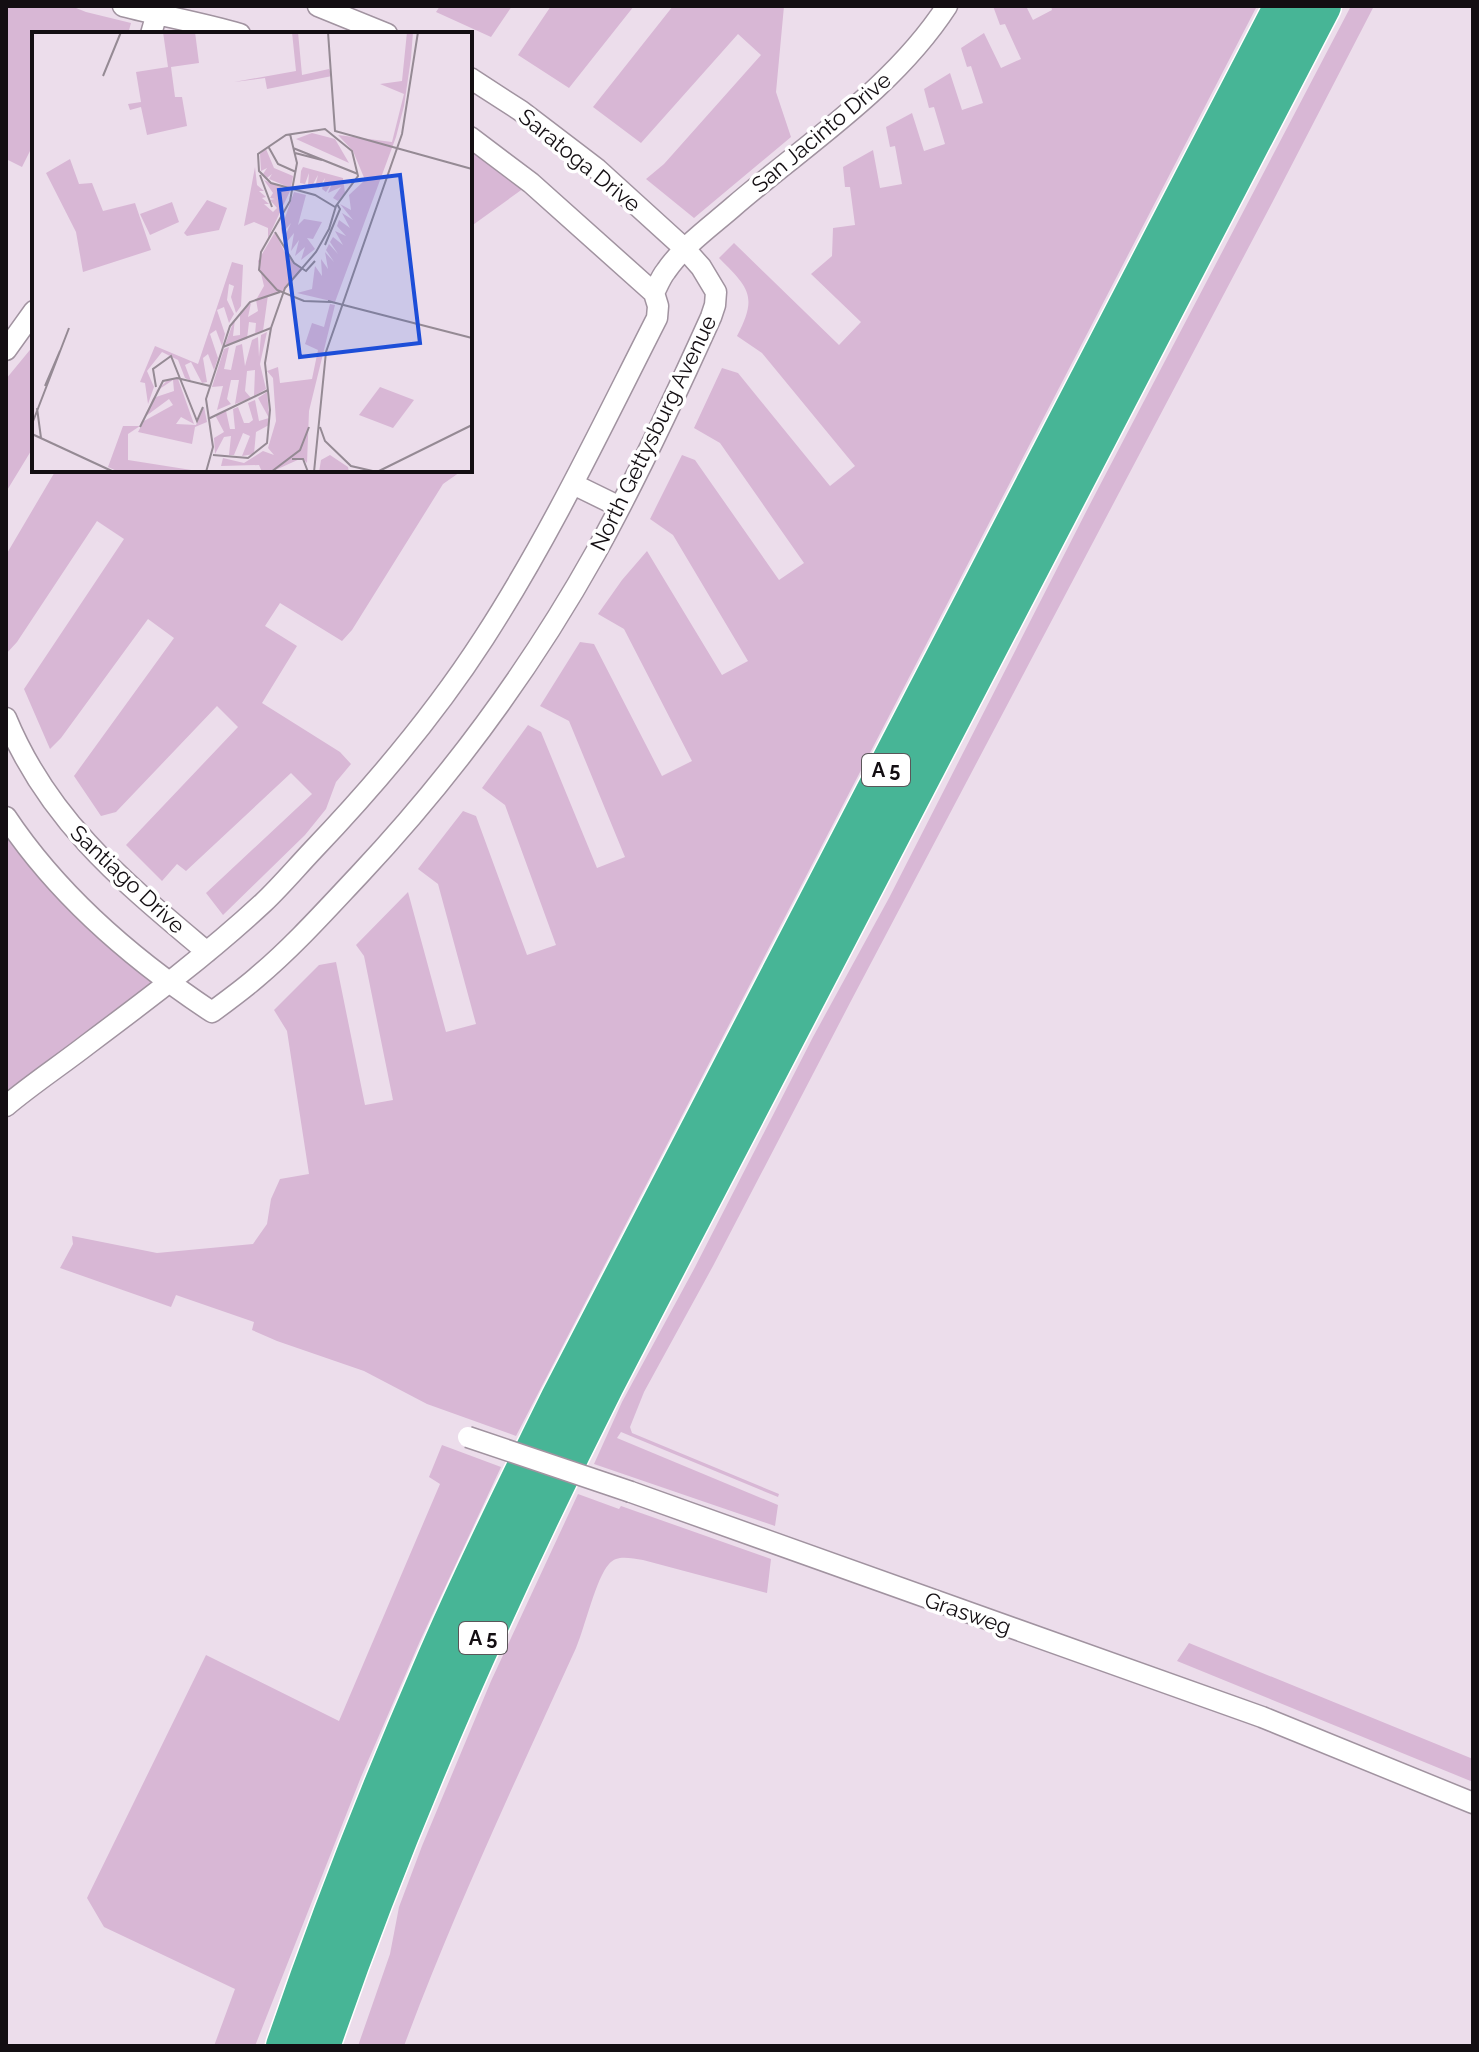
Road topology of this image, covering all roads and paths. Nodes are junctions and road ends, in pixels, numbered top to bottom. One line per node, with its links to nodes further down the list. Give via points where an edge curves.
1 (123, 6): 6 (street)
2 (318, 6): 8 (street)
3 (947, 6): 11 (street, San Jacinto Drive, via 870,95)
4 (1283, 6): 24 (highway, A 5, via 560,1398 431,1671)
5 (1322, 6): 25 (highway, A 5, via 540,1514 400,1834)
6 (156, 18): 7 (street)
7 (233, 32)
8 (382, 32)
9 (472, 79): 11 (street, Saratoga Drive, via 597,169)
10 (472, 139): 12 (street, via 531,183)
11 (685, 249): 12 (street); 16 (street, North Gettysburg Avenue, via 710,280 715,305)
12 (654, 293): 15 (street, via 657,318)
13 (32, 314): 14 (street)
14 (6, 350)
15 (573, 484): 16 (street); 19 (street, via 445,695 361,800 264,902)
16 (620, 507): 20 (street, North Gettysburg Avenue, via 533,657 478,736 407,824 322,915 212,1012)
17 (6, 718): 19 (street, Santiago Drive, via 29,769 78,834)
18 (6, 817): 20 (street, via 74,900)
19 (207, 952): 20 (street)
20 (169, 984): 21 (street)
21 (6, 1106)
22 (464, 1435): 23 (street, Grasweg, bridge, via 1262,1717)
23 (1473, 1803)
24 (310, 1972): 26 (highway, A 5, via 275,2018); 27 (highway, A 5)
25 (324, 2040)
26 (263, 2046)
27 (285, 2046)

